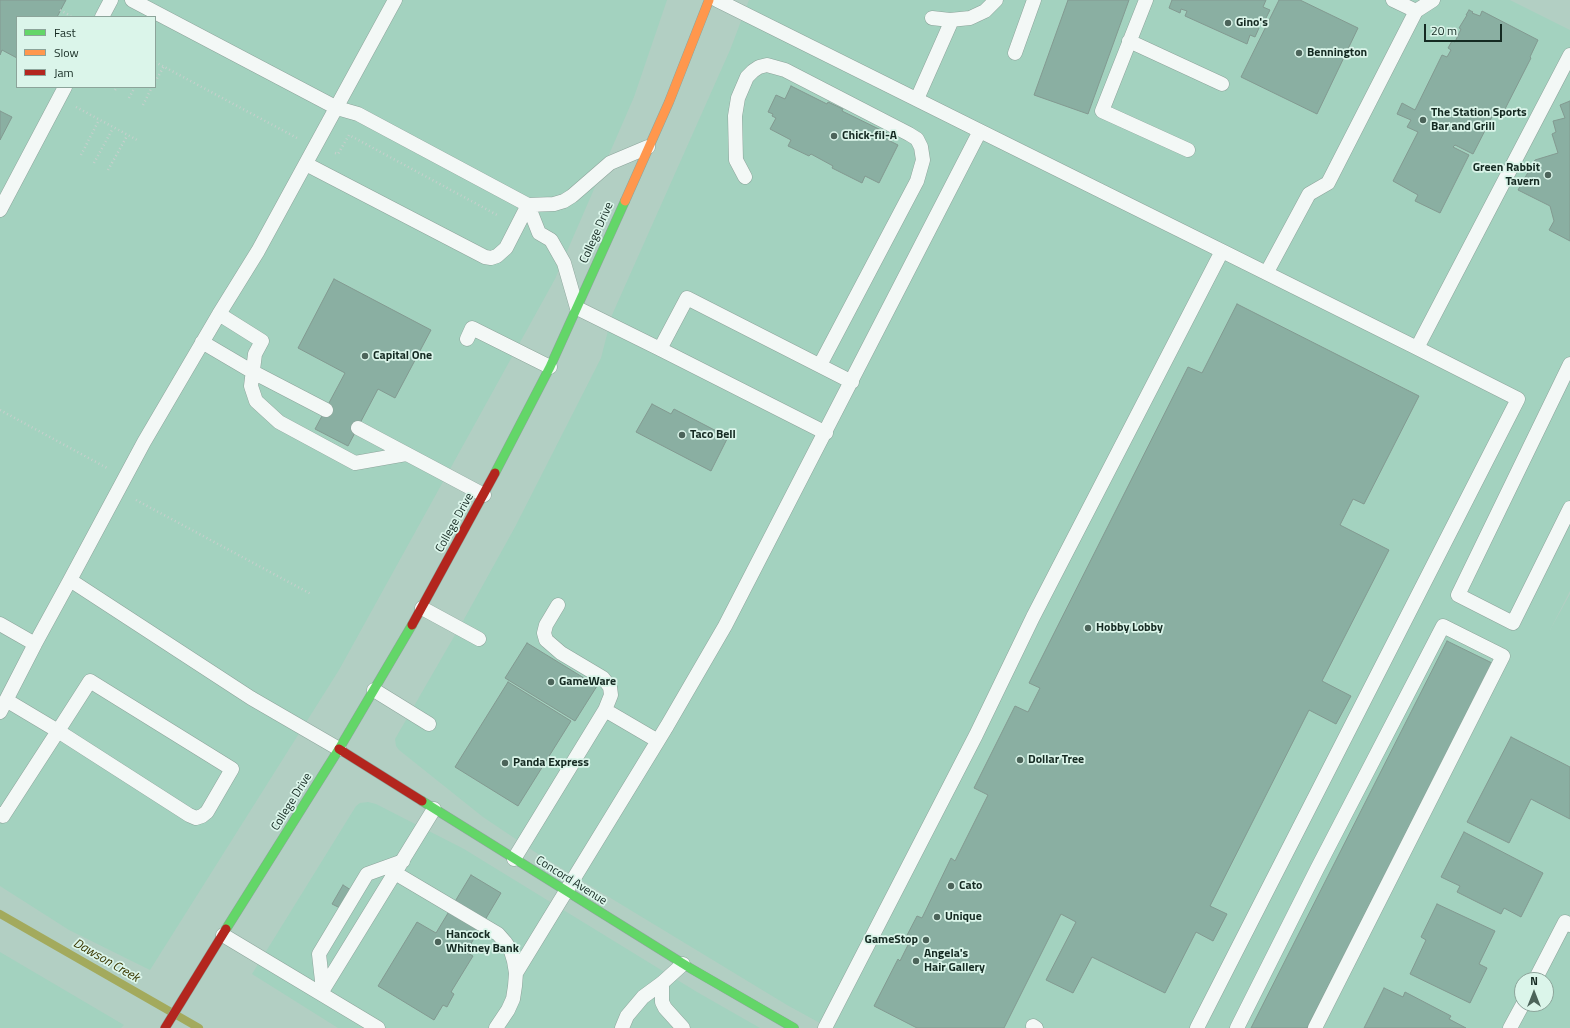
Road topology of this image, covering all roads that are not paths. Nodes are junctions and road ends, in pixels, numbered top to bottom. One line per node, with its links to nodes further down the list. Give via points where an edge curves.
1 (111, 0): 12 (lane)
2 (132, 0): 21 (lane)
3 (395, 0): 21 (lane)
4 (709, 0): 23 (street, College Drive)
5 (717, 0): 20 (lane)
6 (996, 0): 14 (lane, via 985,11 970,18)
7 (1034, 0): 16 (lane)
8 (1146, 0): 15 (lane)
9 (1394, 0): 11 (lane)
10 (1433, 0): 11 (lane)
11 (1416, 11): 30 (lane, via 1328,183 1309,194)
12 (103, 16)
13 (932, 18): 14 (lane)
14 (952, 20): 20 (lane)
15 (1129, 41): 18 (lane); 24 (lane, via 1102,111)
16 (1015, 53)
17 (1570, 55): 36 (lane)
18 (1222, 84)
19 (64, 88): 28 (lane)
20 (917, 99): 22 (lane)
21 (337, 108): 25 (lane); 27 (lane, via 358,114)
22 (980, 131): 29 (lane); 41 (lane)
23 (648, 148): 27 (lane, via 610,162 564,201); 31 (street, College Drive)
24 (1188, 150)
25 (306, 164): 27 (lane, via 484,257 497,256 506,248); 32 (lane, via 258,251)
26 (745, 177): 38 (lane, via 736,160 735,116 738,98 747,77 759,67 767,65 785,70 909,134 917,139 921,147 924,160 917,181)
27 (528, 205): 31 (lane, via 539,233 551,240 564,263)
28 (0, 210)
29 (1222, 251): 30 (lane); 82 (lane)
30 (1267, 272): 36 (lane)
31 (577, 308): 35 (lane); 39 (street, College Drive)
32 (219, 314): 34 (lane); 40 (lane, via 262,341 255,354)
33 (467, 339): 39 (lane, via 472,328)
34 (202, 342): 40 (lane); 48 (lane, via 144,442)
35 (660, 348): 38 (lane, via 687,298); 44 (lane)
36 (1417, 348): 83 (lane, via 1518,399)
37 (1570, 364): 47 (lane, via 1458,595 1513,623)
38 (820, 365): 41 (lane)
39 (550, 367): 46 (street, College Drive)
40 (253, 372): 42 (lane); 45 (lane, via 251,386 256,401 279,422 355,463)
41 (852, 382): 44 (lane)
42 (326, 410)
43 (358, 428): 45 (lane)
44 (826, 433): 60 (lane, via 725,626)
45 (406, 454): 46 (lane)
46 (484, 495): 50 (street, College Drive)
47 (1570, 508)
48 (70, 580): 53 (lane); 61 (lane, via 251,698)
49 (558, 605): 56 (lane, via 546,625 546,640 561,653 608,682 612,695)
50 (422, 608): 52 (lane); 54 (street, College Drive)
51 (0, 624): 53 (lane)
52 (479, 638)
53 (35, 644): 55 (lane)
54 (374, 690): 58 (lane); 61 (street, College Drive)
55 (6, 700): 57 (lane); 59 (lane)
56 (605, 710): 60 (lane); 64 (lane)
57 (0, 712)
58 (429, 724)
59 (58, 731): 59 (lane, via 90,681 232,769 207,812 196,818 188,816); 63 (lane, via 3,816)
60 (658, 741): 67 (lane)
61 (339, 749): 62 (street, Concord Avenue); 69 (street, College Drive)
62 (434, 810): 64 (street, Concord Avenue); 65 (lane)
63 (0, 814)
64 (514, 859): 67 (street, Concord Avenue)
65 (403, 861): 66 (lane); 74 (lane, via 367,874 319,954)
66 (395, 873): 72 (lane, via 498,934 511,951); 74 (lane)
67 (565, 892): 70 (street, Concord Avenue); 72 (lane)
68 (1570, 925): 71 (lane, via 1565,922)
69 (223, 935): 74 (lane); 76 (street, College Drive)
70 (683, 964): 73 (lane); 81 (street, Concord Avenue)
71 (1539, 972)
72 (516, 973): 78 (lane, via 513,999)
73 (662, 983): 79 (lane, via 635,1005); 80 (lane, via 662,1002)
74 (322, 992): 77 (lane)
75 (1519, 1012): 86 (lane)
76 (166, 1028)
77 (378, 1028)
78 (496, 1028)
79 (622, 1028)
80 (683, 1028)
81 (794, 1028)
82 (825, 1028)
83 (1197, 1028)
84 (1237, 1028): 85 (lane, via 1443,626 1503,656)
85 (1316, 1028)
86 (1510, 1028)

